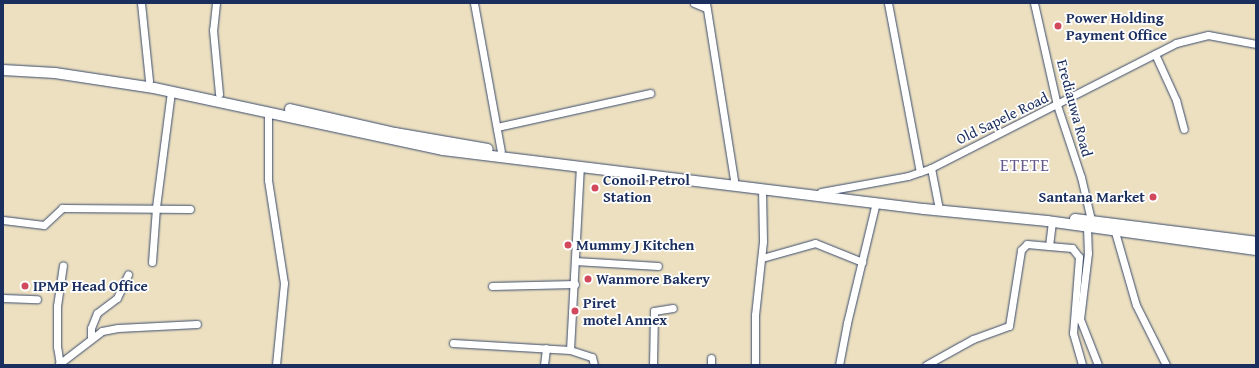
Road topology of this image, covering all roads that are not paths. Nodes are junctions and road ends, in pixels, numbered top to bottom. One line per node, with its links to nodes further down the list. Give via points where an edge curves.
1 (141, 3): 12 (street)
2 (216, 3): 15 (street, via 213,30)
3 (474, 3): 18 (street)
4 (694, 3): 7 (street)
5 (888, 3): 24 (street)
6 (1035, 3): 16 (street, Erediauwa Road)
7 (706, 6): 25 (street)
8 (1256, 44): 9 (street, Old Sapele Road, via 1208,35 1176,43)
9 (1155, 54): 16 (street, Old Sapele Road, via 1102,79); 20 (street, via 1176,100)
10 (3, 64): 12 (highway)
11 (3, 70): 13 (highway, via 77,76)
12 (149, 81): 15 (highway)
13 (170, 91): 17 (highway); 30 (street)
14 (650, 93): 18 (street)
15 (219, 94): 19 (highway)
16 (1057, 105): 23 (street, Old Sapele Road); 34 (street, Erediauwa Road, via 1081,177)
17 (268, 112): 19 (highway); 58 (street, via 268,180 284,283)
18 (497, 127): 21 (street)
19 (358, 129): 21 (highway); 22 (highway, via 443,150)
20 (1184, 129)
21 (501, 151): 25 (highway)
22 (580, 167): 26 (highway); 40 (street)
23 (931, 168): 24 (street, Old Sapele Road); 29 (street)
24 (920, 172): 27 (street, Old Sapele Road)
25 (734, 180): 27 (highway)
26 (762, 189): 28 (highway); 39 (street)
27 (822, 192): 29 (highway)
28 (876, 202): 33 (highway); 42 (street)
29 (938, 205): 34 (highway)
30 (156, 207): 31 (street); 32 (street, via 62,208 48,223 39,225); 41 (street)
31 (190, 209)
32 (3, 220)
33 (1052, 222): 34 (highway); 37 (street)
34 (1089, 223): 35 (highway); 36 (highway); 66 (street, Erediauwa Road, via 1080,319)
35 (1116, 232): 38 (highway); 56 (street, via 1136,305)
36 (1256, 242)
37 (1049, 246): 64 (street, via 1028,244 1021,250 1009,326 973,339); 65 (street, via 1072,248 1079,257 1073,333)
38 (1256, 250)
39 (762, 258): 42 (street, via 815,243); 62 (street, via 755,315)
40 (575, 261): 44 (street); 46 (street)
41 (152, 262)
42 (862, 262): 63 (street)
43 (63, 265): 57 (street, via 57,306 56,347)
44 (658, 266)
45 (128, 274): 52 (street, via 117,298 97,313 91,328)
46 (575, 284): 47 (street); 55 (street)
47 (492, 286)
48 (3, 298): 49 (street)
49 (38, 299)
50 (673, 308): 61 (street, via 654,311)
51 (197, 324): 52 (street, via 118,328 102,331)
52 (91, 338): 57 (street)
53 (453, 343): 54 (street)
54 (546, 348): 55 (street); 59 (street)
55 (570, 350): 60 (street, via 592,357)
56 (1161, 354): 67 (street); 68 (street)
57 (60, 364)
58 (276, 365)
59 (544, 365)
60 (594, 365)
61 (653, 365)
62 (755, 365)
63 (840, 365)
64 (926, 365)
65 (1082, 365)
66 (1098, 365)
67 (1159, 365)
68 (1166, 365)

